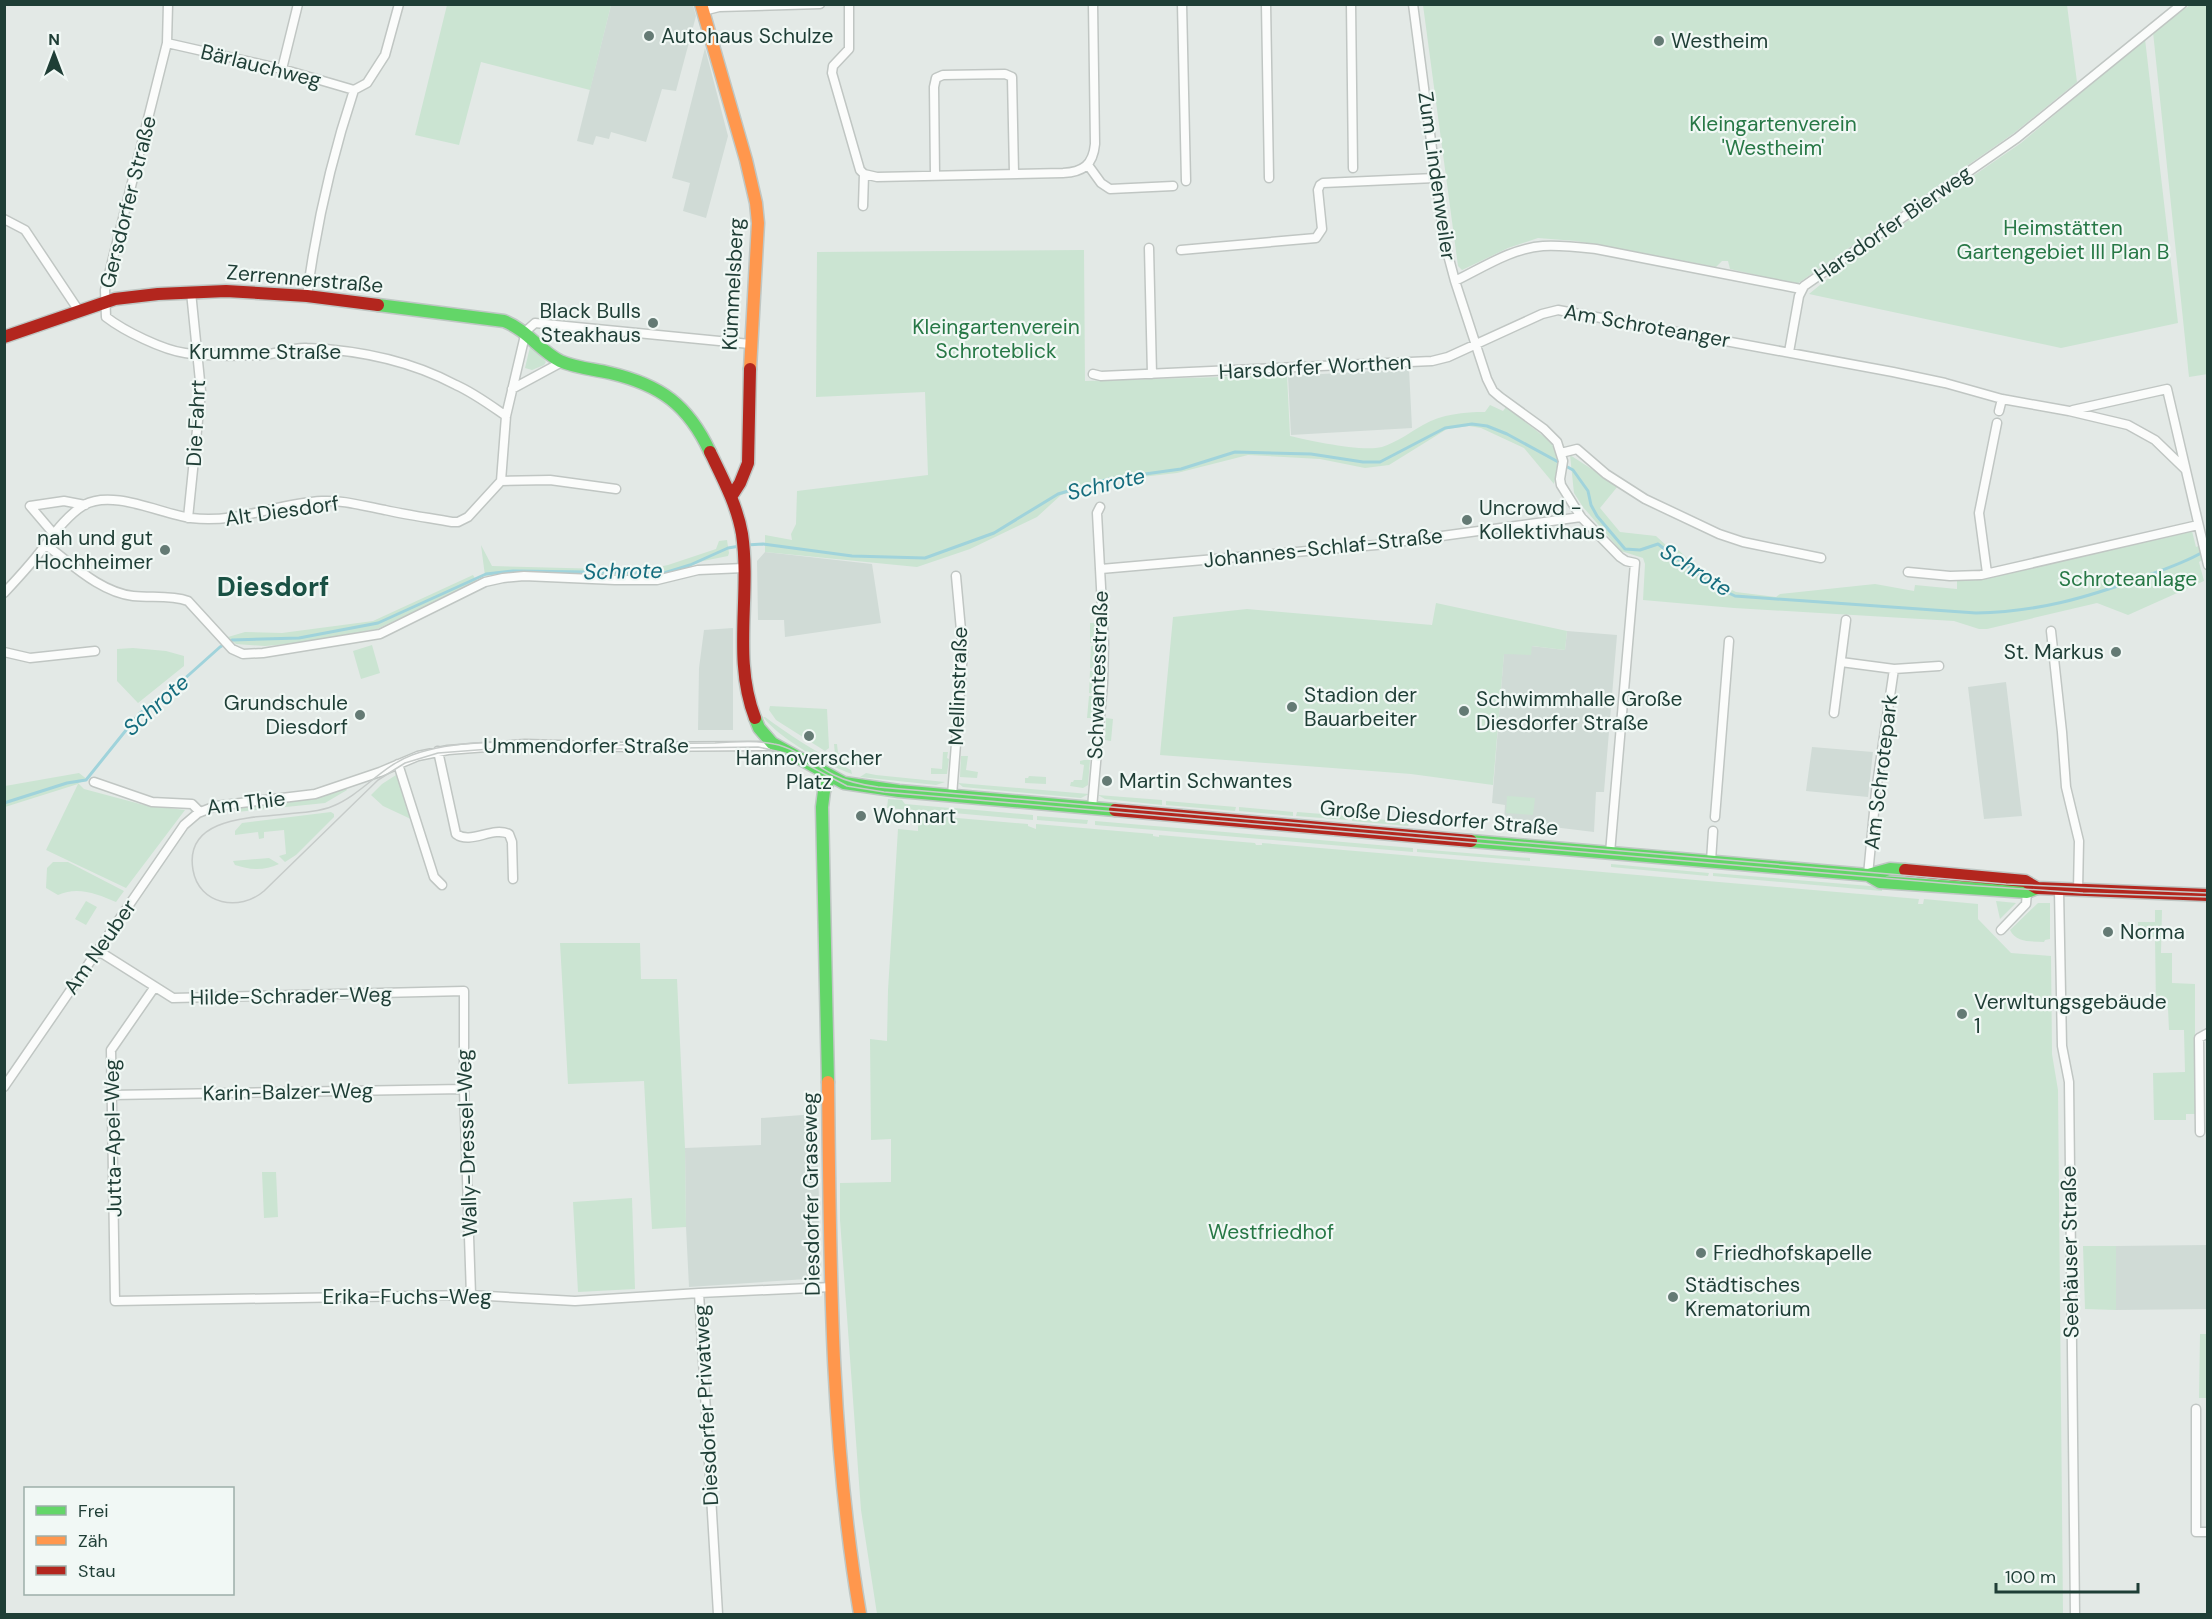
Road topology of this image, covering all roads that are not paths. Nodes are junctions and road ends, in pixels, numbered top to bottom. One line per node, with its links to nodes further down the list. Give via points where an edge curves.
1 (168, 4): 13 (street, Gersdorfer Straße)
2 (298, 4): 14 (street)
3 (399, 4): 15 (street, via 386,55 367,83)
4 (819, 4): 12 (street)
5 (849, 4): 19 (street, via 849,49 832,72)
6 (1094, 4): 16 (street, via 1095,144)
7 (1182, 4): 23 (street)
8 (1266, 4): 21 (street)
9 (1351, 4): 17 (street)
10 (1413, 4): 22 (street, Zum Lindenweiler)
11 (2182, 4): 30 (street, Harsdorfer Bierweg, via 2017,138)
12 (702, 8): 37 (main road, Kümmelsberg, via 756,203 758,239)
13 (167, 43): 14 (street, Bärlauchweg); 33 (street, Gersdorfer Straße)
14 (282, 69): 15 (street, Bärlauchweg)
15 (354, 90): 32 (street, via 313,248)
16 (1089, 165): 18 (street, via 1073,172); 24 (street, via 1110,189)
17 (1353, 168)
18 (1014, 173): 20 (street); 20 (street, via 1012,77 943,75 936,78 934,87)
19 (864, 174): 20 (street); 25 (street)
20 (935, 175)
21 (1269, 178)
22 (1435, 178): 28 (street, via 1323,183 1318,188 1322,227 1317,237); 29 (street, Zum Lindenweiler)
23 (1186, 181)
24 (1173, 186)
25 (863, 206)
26 (4, 219): 34 (street, via 25,230)
27 (1149, 249): 43 (street)
28 (1181, 250)
29 (1455, 281): 30 (street, Harsdorfer Bierweg, via 1511,254 1541,246 1565,246); 38 (street, Zum Lindenweiler)
30 (1801, 289): 39 (street)
31 (191, 292): 32 (main road, Zerrennerstraße, via 254,291); 33 (main road, Zerrennerstraße); 40 (street, Die Fahrt)
32 (307, 296): 35 (main road, Zerrennerstraße, via 499,319)
33 (105, 302): 34 (main road, Zerrennerstraße); 40 (street, Krumme Straße, via 105,316 112,322 175,350)
34 (79, 311): 36 (main road, Zerrennerstraße)
35 (526, 331): 37 (street, via 531,324 541,322); 41 (main road, Zerrennerstraße); 44 (street)
36 (4, 337)
37 (750, 344): 54 (main road, Kümmelsberg, via 748,464)
38 (1475, 344): 39 (street, Am Schroteanger, via 1556,310); 43 (street, Harsdorfer Worthen, via 1428,361); 50 (street, Zum Lindenweiler, via 1493,391 1544,429 1557,442)
39 (1789, 351): 45 (street, Am Schroteanger, via 1938,381)
40 (198, 353): 48 (street, Krumme Straße, via 250,355 308,348 374,356 449,381); 57 (street, Die Fahrt, via 201,391)
41 (562, 362): 44 (street); 54 (main road, Große Diesdorfer Straße, via 622,376 678,404 697,426)
42 (1093, 374): 43 (street, Harsdorfer Worthen)
43 (1152, 374)
44 (512, 389): 48 (street)
45 (2002, 399): 46 (street); 47 (street, Am Schroteanger)
46 (1999, 411)
47 (2069, 411): 51 (street, Am Schroteanger, via 2140,430 2161,444); 51 (street, Am Schroteanger, via 2168,389)
48 (506, 416): 52 (street)
49 (1997, 423): 67 (street, via 1979,513)
50 (1562, 457): 58 (street, via 1561,485); 62 (street, via 1577,449 1645,500 1719,534)
51 (2185, 469): 59 (street, Am Schroteanger)
52 (501, 481): 53 (street, via 550,480); 57 (street, Alt Diesdorf, via 468,517 458,522 348,501 299,504 236,519)
53 (616, 489)
54 (731, 496): 64 (main road, Große Diesdorfer Straße, via 742,538)
55 (85, 505): 57 (street, Alt Diesdorf, via 118,501); 60 (street); 60 (street, Alt Diesdorf, via 64,501 30,506)
56 (1100, 507): 65 (street, Schwantesstraße, via 1097,513)
57 (188, 518)
58 (1581, 518): 65 (street, Johannes-Schlaf-Straße, via 1376,545); 89 (street, via 1620,557 1635,563)
59 (2198, 525): 63 (street, Am Schroteanger); 67 (street)
60 (53, 532): 61 (street)
61 (46, 545): 64 (street, via 110,589 134,596 188,601 232,649 243,654 380,634 485,582 503,578 657,580 698,570); 69 (street)
62 (1821, 558)
63 (2207, 562)
64 (744, 568): 79 (main road, Große Diesdorfer Straße, via 747,699 756,725)
65 (1101, 570): 85 (street, Schwantesstraße, via 1103,683)
66 (1908, 572): 67 (street, via 1950,576)
67 (1987, 573)
68 (956, 576): 84 (street, Mellinstraße, via 963,652)
69 (4, 592)
70 (1846, 620): 75 (street)
71 (2051, 631): 96 (street, via 2066,787 2079,841)
72 (1729, 641): 87 (street)
73 (95, 651): 74 (street, via 42,658)
74 (4, 652)
75 (1841, 662): 77 (street, Am Schrotepark); 78 (street)
76 (1939, 666): 77 (street, Am Schrotepark)
77 (1894, 669): 91 (street, Am Schrotepark)
78 (1834, 713)
79 (777, 746): 80 (street, Ummendorfer Straße, via 516,744); 82 (main road, Große Diesdorfer Straße)
80 (438, 751): 81 (street, Ummendorfer Straße); 92 (street, via 456,834 465,838 494,832 509,834)
81 (398, 764): 86 (street, Am Thie, via 315,794 221,805); 93 (street, via 434,877)
82 (830, 777): 84 (main road, Große Diesdorfer Straße, via 858,787); 107 (main road, Diesdorfer Graseweg, via 822,807)
83 (94, 782): 86 (street, Am Thie, via 152,802 192,804)
84 (952, 796): 85 (main road, Große Diesdorfer Straße)
85 (1092, 808): 89 (main road, Große Diesdorfer Straße)
86 (200, 812): 99 (street, Am Neuber, via 184,825)
87 (1715, 817)
88 (1713, 831): 90 (street)
89 (1610, 853): 90 (main road, Große Diesdorfer Straße)
90 (1711, 861): 91 (main road, Große Diesdorfer Straße)
91 (1868, 875): 94 (main road, Große Diesdorfer Straße, via 1880,882)
92 (513, 879)
93 (442, 885)
94 (2032, 890): 95 (main road, Große Diesdorfer Straße); 98 (street, via 2026,904)
95 (2059, 890): 96 (main road, Große Diesdorfer Straße); 115 (street, Seehäuser Straße, via 2062,1046 2069,1082)
96 (2078, 890): 97 (main road, Große Diesdorfer Straße)
97 (2208, 895)
98 (2001, 930)
99 (97, 950): 100 (street, Hilde-Schrader-Weg); 103 (street, Am Neuber)
100 (154, 988): 101 (street, Hilde-Schrader-Weg, via 173,998); 105 (street, Jutta-Apel-Weg, via 111,1050)
101 (464, 992): 104 (street, Wally-Dressel-Weg)
102 (2208, 1033): 106 (street, via 2199,1038)
103 (4, 1087)
104 (464, 1089): 105 (street, Karin-Balzer-Weg); 109 (street, Wally-Dressel-Weg)
105 (111, 1095): 110 (street, Jutta-Apel-Weg)
106 (2200, 1132)
107 (832, 1287): 108 (street, Diesdorfer Privatweg); 113 (main road, Diesdorfer Graseweg, via 840,1453)
108 (699, 1293): 109 (street, Erika-Fuchs-Weg, via 575,1300); 114 (street, Diesdorfer Privatweg)
109 (471, 1295): 110 (street, Erika-Fuchs-Weg)
110 (115, 1301)
111 (2196, 1409): 112 (street, via 2196,1532)
112 (2208, 1532)
113 (857, 1613)
114 (718, 1614)
115 (2075, 1614)

